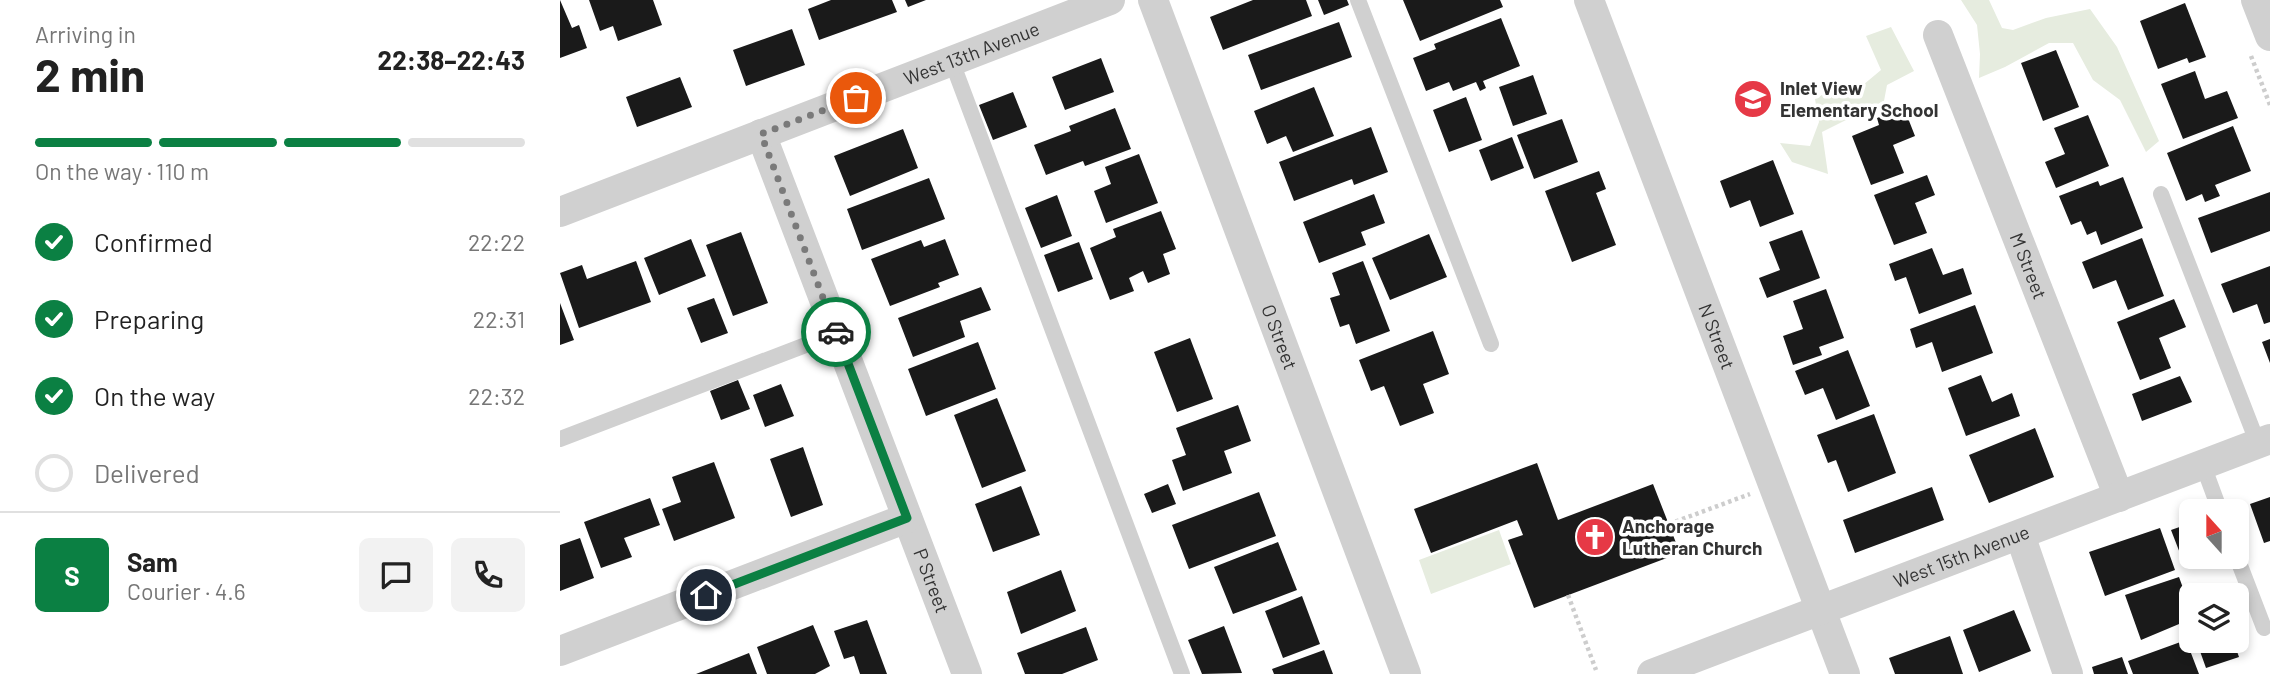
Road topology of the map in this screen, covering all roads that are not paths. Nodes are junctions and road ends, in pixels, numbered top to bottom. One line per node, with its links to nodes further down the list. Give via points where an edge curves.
1 (1110, 0): 8 (street, West 13th Avenue)
2 (1153, 0): 27 (street, O Street)
3 (1358, 0): 13 (lane)
4 (1589, 0): 22 (street, N Street)
5 (2256, 0): 7 (street)
6 (1938, 35): 17 (street, M Street)
7 (2270, 36)
8 (951, 62): 9 (street, West 13th Avenue); 26 (lane)
9 (761, 134): 11 (street, West 13th Avenue); 12 (street, P Street)
10 (2161, 194): 15 (lane)
11 (560, 212)
12 (837, 333): 14 (lane); 19 (street, P Street)
13 (1491, 344)
14 (560, 439)
15 (2264, 442): 16 (street, West 15th Avenue)
16 (2203, 465): 17 (street, West 15th Avenue); 18 (lane)
17 (2119, 498): 20 (street, West 15th Avenue)
18 (2216, 499)
19 (907, 518): 24 (street); 25 (street, P Street)
20 (2020, 535): 22 (street, West 15th Avenue); 30 (street)
21 (2241, 569): 23 (lane)
22 (1820, 609): 28 (street, West 15th Avenue); 29 (street, N Street)
23 (2264, 628)
24 (560, 651)
25 (967, 674)
26 (1182, 674)
27 (1406, 674)
28 (1652, 674)
29 (1845, 674)
30 (2068, 674)

